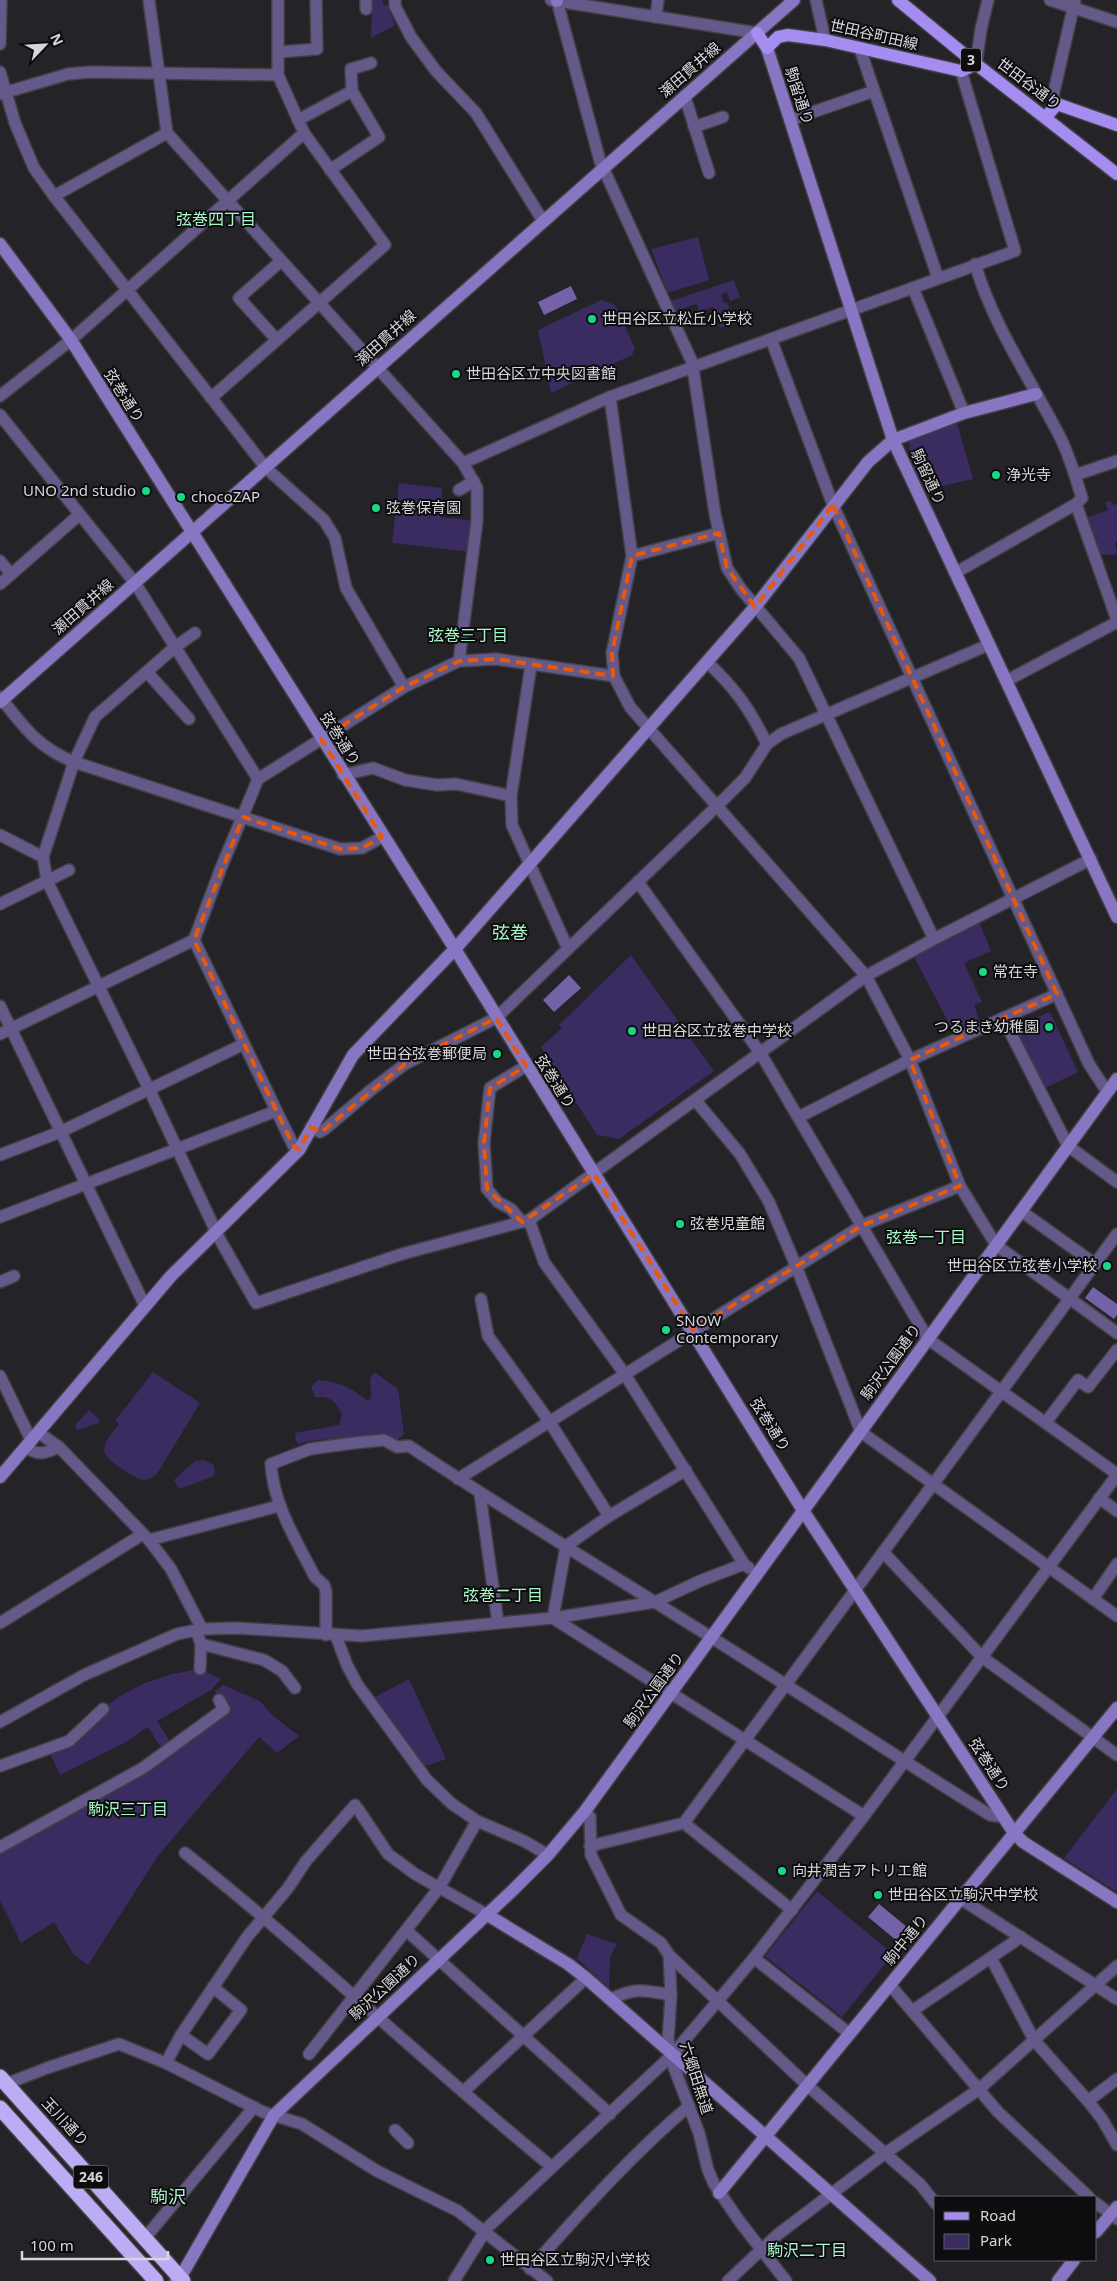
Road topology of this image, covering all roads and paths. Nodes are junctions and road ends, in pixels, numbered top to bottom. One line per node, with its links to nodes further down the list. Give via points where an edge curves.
1 (1, 0): 16 (street)
2 (149, 0): 27 (street)
3 (278, 0): 22 (street)
4 (316, 0): 22 (street, via 318,49)
5 (395, 0): 48 (street, via 411,36 436,71 476,113)
6 (554, 0): 14 (street); 42 (street)
7 (658, 0): 14 (street)
8 (794, 0): 17 (street, 瀬田貫井線)
9 (816, 0): 18 (street)
10 (898, 0): 24 (main road, 世田谷通り / 3)
11 (988, 0): 24 (street)
12 (1050, 0): 13 (street)
13 (1074, 4): 15 (street); 33 (street, via 1053,96)
14 (656, 17): 17 (street)
15 (1117, 22)
16 (0, 25): 19 (street)
17 (757, 33): 20 (main road, 駒留通り); 32 (street, 瀬田貫井線)
18 (825, 40): 20 (main road, 世田谷町田線 / 3, via 784,34); 21 (main road, 世田谷町田線 / 3)
19 (0, 44)
20 (767, 48): 37 (street, 駒留通り)
21 (860, 49): 25 (main road, 世田谷町田線 / 3); 30 (street)
22 (278, 52): 28 (street)
23 (371, 63): 29 (street, via 351,69)
24 (976, 64): 25 (main road, 3); 35 (main road, 世田谷通り / 3)
25 (961, 71): 51 (street, via 1016,251)
26 (0, 72): 31 (street)
27 (158, 72): 28 (street); 31 (street, via 68,74); 40 (street)
28 (278, 75): 36 (street)
29 (352, 91): 36 (street); 43 (street, via 379,137)
30 (874, 92): 37 (street); 52 (street)
31 (3, 93): 46 (street, via 34,168)
32 (685, 97): 39 (street); 42 (street, 瀬田貫井線)
33 (1057, 104): 35 (main road); 38 (main road)
34 (723, 117): 39 (street)
35 (1046, 117): 45 (main road, 世田谷通り / 3)
36 (298, 120): 41 (street)
37 (790, 120): 56 (street, 駒留通り)
38 (1117, 124)
39 (694, 127): 44 (street)
40 (166, 133): 46 (street); 47 (street)
41 (304, 133): 43 (street); 47 (street)
42 (602, 168): 48 (street, 瀬田貫井線); 60 (street)
43 (330, 170): 55 (street, via 385,245)
44 (709, 173)
45 (1117, 174)
46 (54, 196): 54 (street)
47 (227, 201): 50 (street); 54 (street)
48 (543, 221): 61 (street, 瀬田貫井線)
49 (0, 244): 57 (street, 弦巻通り)
50 (280, 261): 55 (street); 58 (street, via 239,298)
51 (974, 264): 52 (street); 62 (street, via 1001,331)
52 (938, 278): 53 (street)
53 (913, 288): 56 (street); 66 (street)
54 (126, 290): 57 (street); 65 (street)
55 (319, 304): 58 (street); 61 (street)
56 (851, 311): 59 (street); 68 (street, 駒留通り)
57 (70, 340): 63 (street); 78 (street, 弦巻通り)
58 (278, 340): 65 (street)
59 (771, 340): 60 (street); 76 (street)
60 (694, 367): 64 (street); 79 (street)
61 (376, 368): 70 (street); 71 (street, 瀬田貫井線)
62 (1036, 394): 66 (street); 72 (street, via 1059,434)
63 (0, 396)
64 (610, 397): 70 (street); 80 (street)
65 (211, 398): 71 (street)
66 (964, 413): 68 (street)
67 (0, 415): 77 (street)
68 (893, 440): 76 (street, via 868,462); 82 (street, 駒留通り)
69 (1117, 461): 72 (street)
70 (463, 463): 73 (street)
71 (266, 468): 78 (street, 瀬田貫井線); 98 (street, via 324,520 335,538 346,588)
72 (1075, 474): 75 (street, via 1082,498)
73 (474, 481): 74 (street); 91 (street, via 477,521)
74 (459, 490)
75 (1076, 504): 82 (street); 87 (street)
76 (833, 505): 86 (street); 96 (street)
77 (79, 515): 83 (street); 84 (street)
78 (191, 533): 84 (street, 瀬田貫井線); 103 (street, 弦巻通り)
79 (719, 533): 80 (street); 86 (street, via 727,568)
80 (632, 556): 95 (street, via 612,654)
81 (0, 561): 83 (street)
82 (955, 573): 89 (street, 駒留通り)
83 (11, 574): 85 (street)
84 (136, 583): 90 (street); 99 (street, 瀬田貫井線)
85 (0, 584)
86 (755, 607): 92 (street); 100 (street, via 799,658)
87 (1117, 621): 97 (street)
88 (195, 634): 90 (street)
89 (988, 645): 96 (street); 97 (street, 駒留通り)
90 (175, 646): 94 (street); 107 (street)
91 (459, 661): 93 (street, via 496,659); 98 (street)
92 (707, 662): 102 (street); 104 (street, via 733,686 749,708)
93 (530, 665): 95 (street); 108 (street)
94 (146, 672): 101 (street); 105 (street, via 94,717)
95 (614, 676): 102 (street, via 630,707)
96 (912, 677): 100 (street); 119 (street)
97 (1006, 681): 114 (street, 駒留通り)
98 (404, 686): 103 (street)
99 (1, 700): 105 (street, via 38,743)
100 (826, 714): 104 (street, via 781,734); 122 (street)
101 (188, 719)
102 (649, 728): 109 (street); 115 (street)
103 (321, 739): 106 (street, 弦巻通り); 107 (street)
104 (767, 744): 109 (street, via 745,778)
105 (74, 762): 110 (street); 113 (street)
106 (343, 775): 108 (street, via 373,768 405,780 456,784); 112 (street, 弦巻通り)
107 (258, 779): 110 (street)
108 (510, 796): 115 (street, via 512,825)
109 (716, 807): 118 (street); 126 (street)
110 (243, 817): 112 (street, via 340,849 362,848); 123 (street)
111 (0, 835): 113 (street)
112 (382, 837): 124 (street, 弦巻通り)
113 (44, 857): 117 (street)
114 (1090, 859): 119 (street); 121 (street, 駒留通り)
115 (529, 863): 124 (street); 125 (street)
116 (69, 870): 117 (street)
117 (47, 881): 120 (street); 127 (street)
118 (638, 882): 125 (street); 134 (street)
119 (1014, 899): 122 (street); 128 (street)
120 (0, 904)
121 (1117, 917)
122 (934, 939): 126 (street)
123 (194, 940): 127 (street); 133 (street)
124 (454, 949): 130 (street, 弦巻通り); 143 (street, via 353,1055)
125 (568, 949): 130 (street)
126 (866, 976): 134 (street); 135 (street)
127 (98, 986): 132 (street); 138 (street)
128 (1057, 994): 131 (street); 139 (street, via 1089,1064)
129 (0, 1006): 132 (street)
130 (496, 1018): 136 (street, 弦巻通り); 143 (street, via 405,1064 320,1132)
131 (1003, 1018): 135 (street); 145 (street)
132 (5, 1031): 144 (street)
133 (244, 1044): 138 (street); 141 (street)
134 (761, 1054): 140 (street); 142 (street)
135 (910, 1060): 142 (street); 152 (street)
136 (526, 1066): 149 (street, 弦巻通り); 155 (street, via 490,1088 484,1143 487,1189 498,1202)
137 (1117, 1079): 139 (street, 駒沢公園通り)
138 (149, 1089): 144 (street); 146 (street)
139 (1109, 1090): 145 (street, 駒沢公園通り)
140 (696, 1101): 149 (street); 161 (street, via 740,1154 769,1202)
141 (276, 1111): 146 (street); 147 (street, via 293,1145)
142 (799, 1117): 156 (street)
143 (311, 1127): 147 (street)
144 (60, 1132): 148 (street); 151 (street)
145 (1068, 1146): 150 (street); 153 (street, 駒沢公園通り)
146 (178, 1149): 151 (street); 157 (street)
147 (299, 1150): 157 (street)
148 (0, 1155)
149 (594, 1174): 155 (street); 167 (street, 弦巻通り)
150 (1117, 1182)
151 (85, 1184): 154 (street); 166 (street)
152 (960, 1186): 156 (street); 159 (street)
153 (1021, 1211): 159 (street, 駒沢公園通り); 160 (street)
154 (0, 1217)
155 (526, 1221): 157 (street, via 402,1254 256,1303); 171 (street, via 544,1262)
156 (863, 1225): 161 (street); 169 (street)
157 (216, 1230): 166 (street)
158 (1117, 1234): 160 (street)
159 (996, 1245): 164 (street); 169 (street, 駒沢公園通り)
160 (1095, 1264): 164 (street)
161 (796, 1266): 167 (street); 176 (street)
162 (14, 1276): 163 (street)
163 (0, 1282)
164 (1069, 1298): 168 (street); 173 (street)
165 (481, 1299): 174 (street, via 486,1332)
166 (145, 1306): 177 (street)
167 (692, 1330): 171 (street); 188 (street, 弦巻通り)
168 (1117, 1333)
169 (928, 1338): 173 (street); 176 (street, 駒沢公園通り)
170 (1117, 1350): 175 (street, via 1088,1387 1078,1380)
171 (624, 1373): 174 (street); 179 (street)
172 (0, 1376): 177 (street)
173 (1002, 1391): 175 (street); 183 (street)
174 (548, 1421): 182 (street); 189 (street)
175 (1046, 1422): 180 (street)
176 (861, 1432): 183 (street); 188 (street, 駒沢公園通り)
177 (32, 1440): 178 (street); 178 (street, via 36,1454); 181 (street)
178 (59, 1447): 190 (street)
179 (686, 1470): 189 (street); 193 (street)
180 (1117, 1474): 185 (street)
181 (0, 1477)
182 (458, 1479): 184 (street); 205 (street, via 409,1446 397,1447 384,1440 310,1449 271,1464 272,1481 282,1508 315,1577 326,1590)
183 (933, 1484): 192 (street); 195 (street)
184 (480, 1494): 191 (street); 203 (street, via 498,1616)
185 (1099, 1498): 187 (street); 195 (street)
186 (275, 1507): 190 (street)
187 (1117, 1511)
188 (804, 1512): 196 (street, 駒沢公園通り); 197 (street, 弦巻通り)
189 (609, 1516): 191 (street)
190 (146, 1537): 202 (street); 204 (street, via 171,1569)
191 (566, 1546): 199 (street); 201 (street)
192 (883, 1552): 197 (street); 208 (street)
193 (744, 1564): 196 (street); 199 (street)
194 (1117, 1564): 198 (street)
195 (1048, 1567): 198 (street); 208 (street)
196 (758, 1575): 206 (street, 駒沢公園通り)
197 (856, 1589): 210 (street); 216 (street, 弦巻通り)
198 (1093, 1599): 200 (street)
199 (655, 1602): 201 (street); 206 (street)
200 (1117, 1616)
201 (553, 1618): 203 (street); 212 (street)
202 (0, 1623)
203 (496, 1623): 205 (street, via 362,1636)
204 (199, 1630): 205 (street, via 237,1628); 207 (street); 217 (street, via 177,1634 84,1675)
205 (331, 1635): 226 (street, via 357,1684 427,1780 452,1804)
206 (712, 1638): 210 (street); 212 (street, 駒沢公園通り)
207 (201, 1644): 209 (street); 211 (street, via 264,1660 282,1671)
208 (982, 1657): 216 (street); 218 (street)
209 (200, 1669)
210 (785, 1685): 219 (street); 221 (street)
211 (295, 1688)
212 (672, 1694): 219 (street); 223 (street, 駒沢公園通り)
213 (218, 1700): 230 (street, via 224,1709 143,1768)
214 (1117, 1708): 218 (street, 駒中通り)
215 (103, 1710): 222 (street, via 69,1741)
216 (938, 1716): 221 (street); 225 (street, 弦巻通り)
217 (0, 1722)
218 (1092, 1738): 220 (street); 228 (street, 駒中通り)
219 (745, 1739): 224 (street); 227 (street)
220 (1117, 1755)
221 (904, 1762): 224 (street); 225 (street, via 990,1815)
222 (0, 1766)
223 (585, 1811): 229 (street, via 590,1817); 232 (street, 駒沢公園通り)
224 (864, 1816): 236 (street)
225 (1003, 1817): 228 (street, 弦巻通り)
226 (478, 1821): 232 (street, via 524,1840); 233 (street)
227 (684, 1823): 229 (street); 236 (street)
228 (1014, 1833): 234 (street, 駒中通り); 235 (street, 弦巻通り)
229 (590, 1846): 241 (street, via 591,1855 621,1914 662,1943)
230 (0, 1847)
231 (185, 1854): 238 (street)
232 (548, 1855): 237 (street, 駒沢公園通り)
233 (439, 1888): 237 (street); 238 (street, via 388,1854 356,1807 306,1861); 239 (street)
234 (961, 1899): 240 (street); 247 (street, 駒中通り)
235 (1117, 1902)
236 (792, 1910): 242 (street)
237 (486, 1914): 244 (street, 駒沢公園通り); 246 (street)
238 (264, 1918): 249 (street); 251 (street)
239 (407, 1931): 244 (street); 251 (street)
240 (1021, 1937): 243 (street); 248 (street)
241 (668, 1955): 250 (street, 六郷田無道); 254 (street)
242 (754, 1958): 254 (street); 257 (street)
243 (991, 1958): 255 (street); 260 (street)
244 (438, 1959): 256 (street, 駒沢公園通り); 259 (street)
245 (1117, 1966): 248 (street)
246 (586, 1978): 252 (street); 259 (street)
247 (890, 1985): 255 (street); 257 (street, 駒中通り)
248 (1096, 1985): 253 (street); 260 (street)
249 (213, 1987): 258 (street); 258 (street, via 241,2010 208,2054)
250 (671, 1995): 252 (street, via 640,1989); 262 (street, 六郷田無道, via 668,2040)
251 (354, 1998): 256 (street); 261 (street)
252 (611, 1999): 262 (street)
253 (1117, 1999)
254 (716, 2001): 262 (street); 266 (street)
255 (912, 2011): 267 (street)
256 (376, 2017): 268 (street); 274 (street, 駒沢公園通り)
257 (850, 2034): 266 (street, 駒中通り)
258 (181, 2035): 263 (street)
259 (524, 2037): 268 (street); 273 (street)
260 (1034, 2040): 267 (street); 269 (street)
261 (309, 2054)
262 (672, 2055): 270 (street, 六郷田無道); 273 (street); 277 (street)
263 (166, 2063): 265 (street, via 118,2044); 271 (street)
264 (1117, 2079): 269 (street)
265 (2, 2084): 290 (highway, 玉川通り / 246); 294 (highway)
266 (808, 2085): 277 (street, 駒中通り); 280 (street)
267 (978, 2090): 280 (street); 284 (street)
268 (463, 2092): 281 (street)
269 (1088, 2101): 279 (street)
270 (689, 2106): 282 (street, 六郷田無道, via 708,2170); 293 (street, via 591,2201)
271 (254, 2107): 274 (street); 290 (street)
272 (0, 2108): 296 (highway)
273 (610, 2114): 281 (street)
274 (274, 2115): 288 (street, via 302,2124 377,2171 458,2211); 294 (street, 駒沢公園通り)
275 (0, 2118): 295 (highway, 246)
276 (395, 2130): 278 (street)
277 (765, 2136): 282 (street, 駒中通り); 283 (street)
278 (408, 2142)
279 (1117, 2145)
280 (884, 2154): 283 (street); 285 (street, via 920,2184)
281 (552, 2167): 288 (street)
282 (719, 2193): 291 (street, 六郷田無道)
283 (832, 2194): 291 (street); 301 (street)
284 (1088, 2196)
285 (934, 2202)
286 (1097, 2204): 287 (street)
287 (1115, 2214): 289 (street)
288 (484, 2231): 293 (street); 297 (street)
289 (1097, 2231)
290 (145, 2238): 294 (highway, 玉川通り / 246)
291 (761, 2248): 299 (street); 300 (street, 六郷田無道)
292 (1073, 2261): 302 (street)
293 (530, 2269): 298 (street)
294 (178, 2280)
295 (144, 2281)
296 (156, 2281)
297 (454, 2281)
298 (547, 2281)
299 (728, 2281)
300 (786, 2281)
301 (930, 2281)
302 (1058, 2281)

